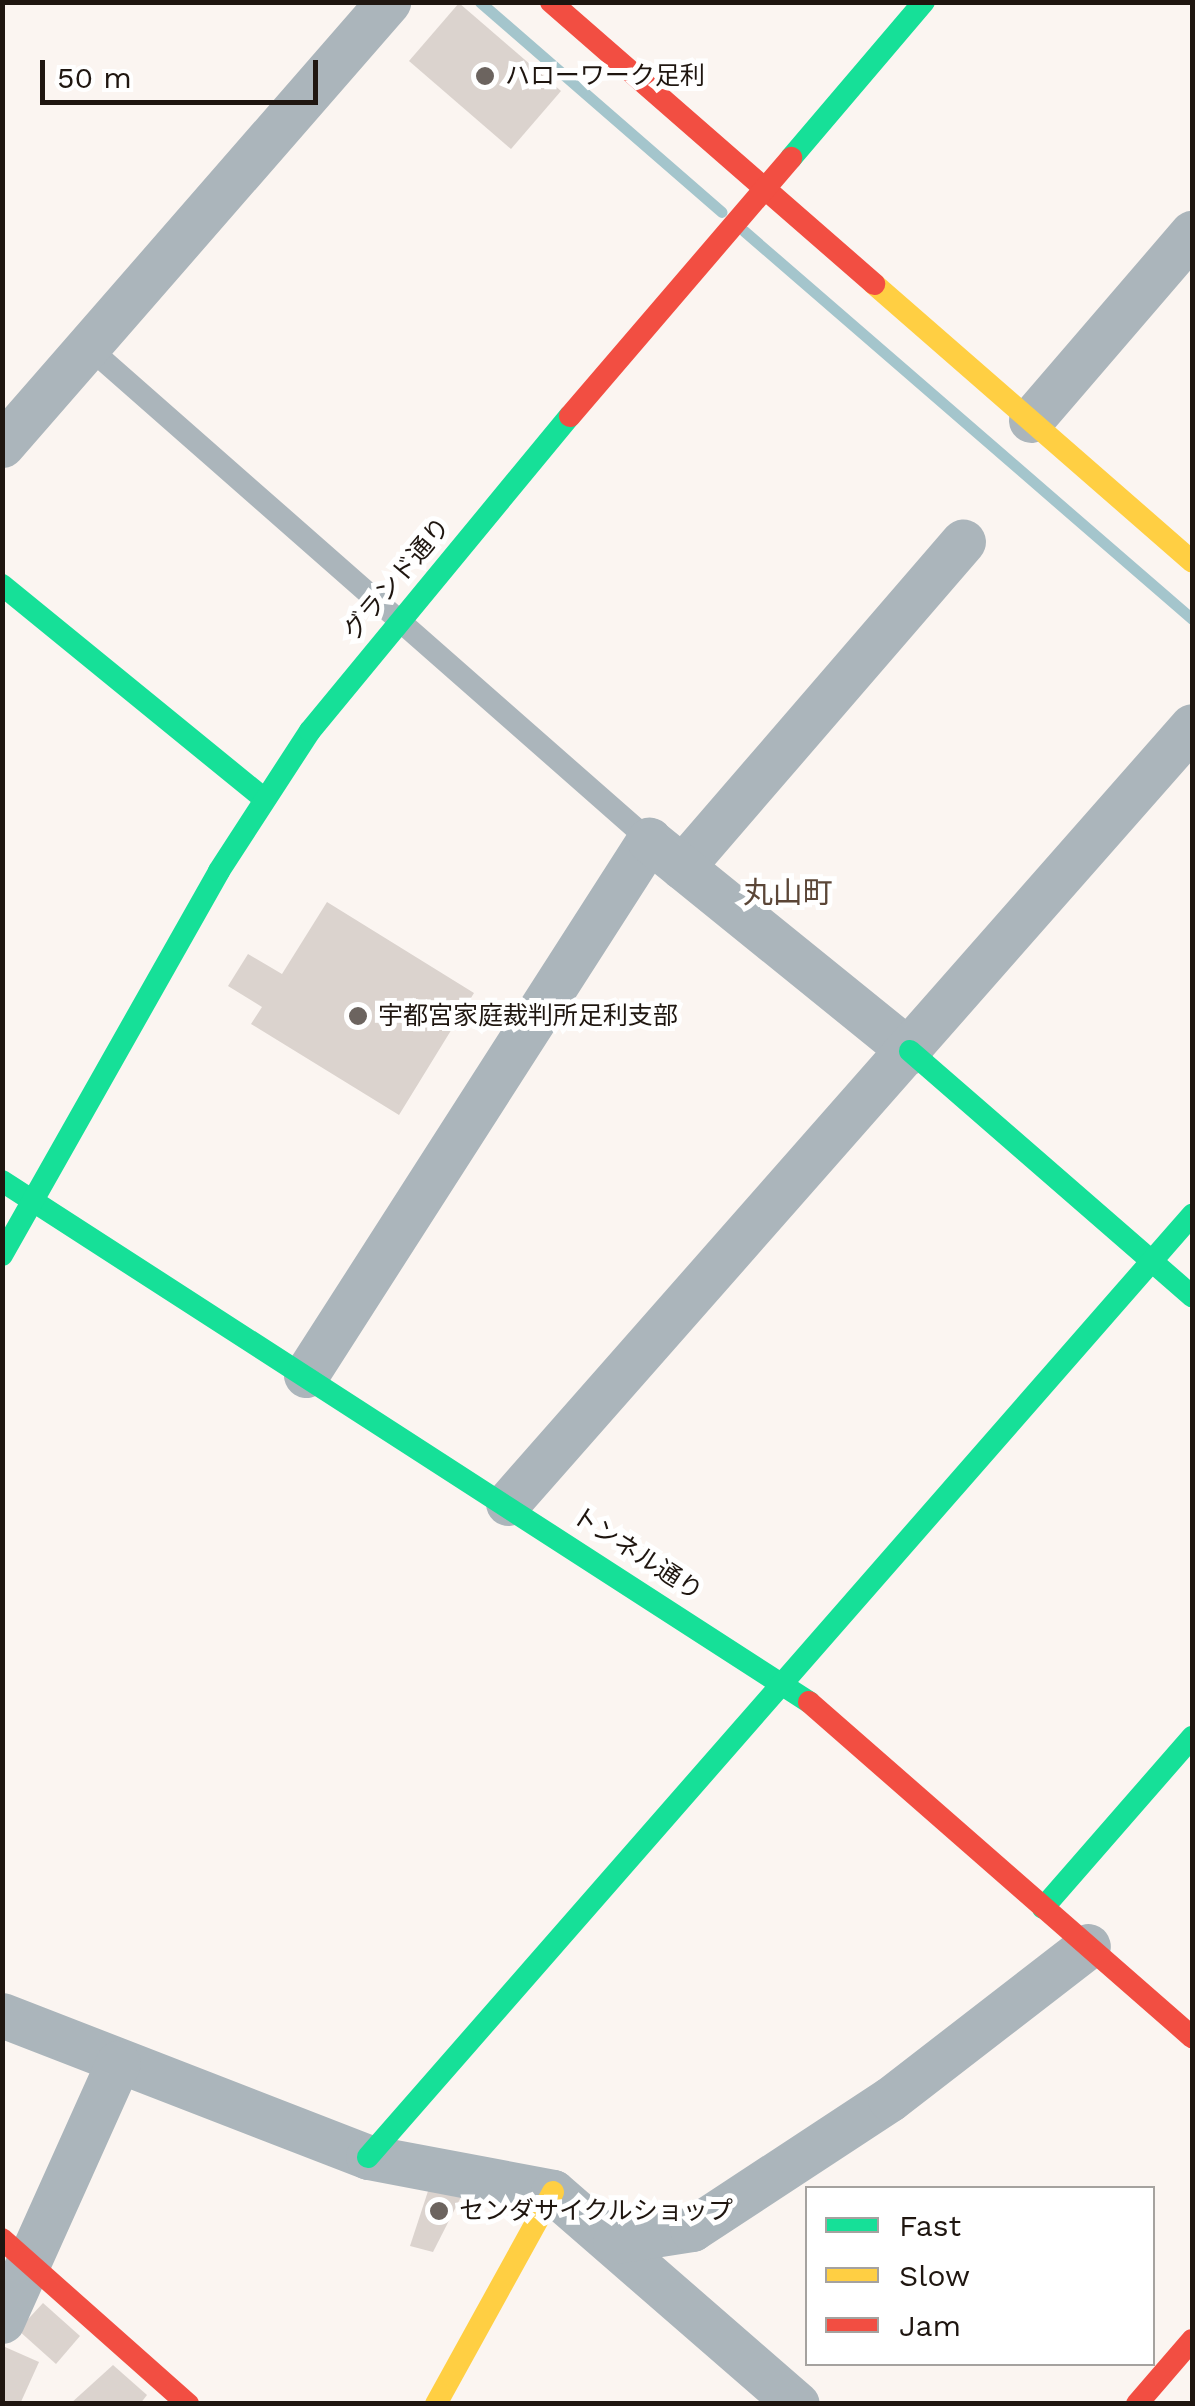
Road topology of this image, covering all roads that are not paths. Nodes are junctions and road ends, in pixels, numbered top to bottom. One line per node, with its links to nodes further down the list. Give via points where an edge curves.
1 (388, 2): 6 (street)
2 (551, 2): 4 (street)
3 (924, 2): 4 (street, グランド通り)
4 (762, 189): 7 (street); 12 (street, グランド通り)
5 (1192, 233): 7 (street)
6 (87, 346): 8 (street); 12 (lane)
7 (1031, 420): 10 (street)
8 (2, 445)
9 (962, 541): 15 (street)
10 (1192, 560)
11 (2, 585): 14 (street)
12 (394, 622): 14 (street, グランド通り); 15 (lane)
13 (1192, 726): 16 (street)
14 (264, 800): 18 (street, グランド通り)
15 (666, 854): 16 (street); 23 (street)
16 (910, 1051): 21 (street); 24 (street)
17 (2, 1182): 18 (street, トンネル通り)
18 (32, 1201): 20 (street, グランド通り); 23 (street, トンネル通り)
19 (1192, 1214): 21 (street)
20 (2, 1256)
21 (1152, 1261): 22 (street); 25 (street)
22 (1192, 1296)
23 (306, 1374): 24 (street, トンネル通り)
24 (508, 1504): 25 (street, トンネル通り)
25 (786, 1682): 27 (street, トンネル通り); 32 (street)
26 (1192, 1737): 27 (street)
27 (1043, 1908): 28 (street, トンネル通り)
28 (1088, 1946): 30 (street, トンネル通り); 34 (street, via 890,2099 692,2229)
29 (2, 2015): 31 (street)
30 (1192, 2037)
31 (118, 2063): 32 (street); 35 (street)
32 (368, 2157): 33 (street)
33 (553, 2192): 34 (street); 39 (street)
34 (615, 2240): 40 (street)
35 (16, 2251): 36 (street); 38 (street)
36 (2, 2321)
37 (1192, 2340): 41 (street)
38 (188, 2404)
39 (436, 2404)
40 (797, 2404)
41 (1137, 2404)

